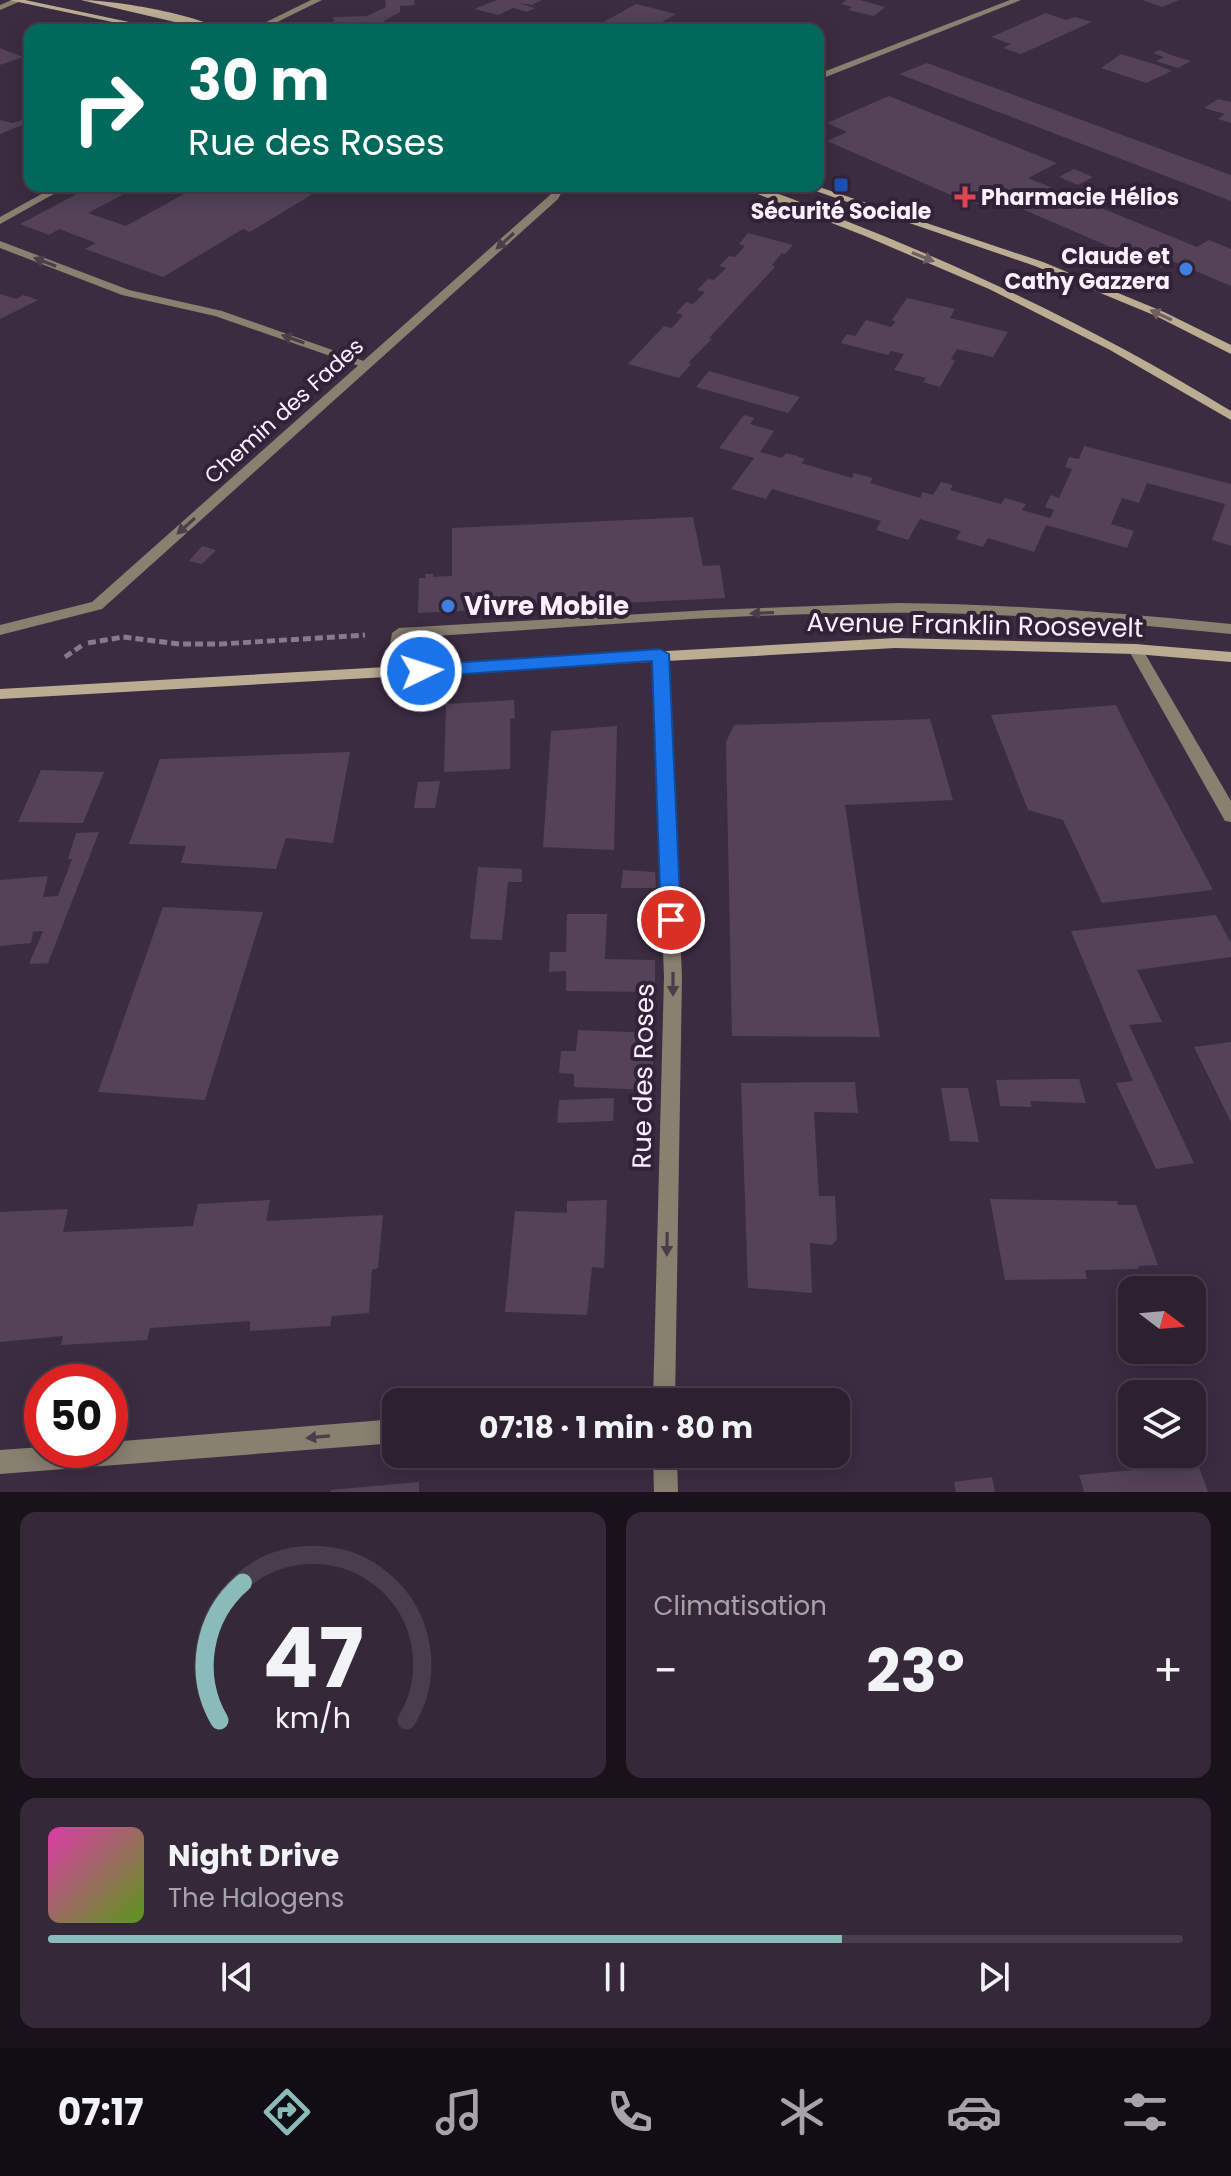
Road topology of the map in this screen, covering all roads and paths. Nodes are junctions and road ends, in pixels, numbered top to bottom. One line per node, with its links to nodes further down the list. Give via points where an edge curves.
1 (85, 0): 7 (street)
2 (318, 0): 8 (street)
3 (1017, 0): 9 (street)
4 (15, 1): 5 (street); 6 (street)
5 (0, 8)
6 (132, 24)
7 (198, 24)
8 (267, 24)
9 (824, 75)
10 (52, 192): 15 (street)
11 (557, 192): 19 (street, Chemin des Fades, one-way to 19)
12 (758, 192): 16 (street)
13 (824, 192): 14 (street)
14 (875, 209): 16 (street); 18 (street, one-way to 14, via 1039,264)
15 (0, 221)
16 (851, 227): 20 (street, one-way to 20, via 1001,288 1131,355)
17 (0, 244): 19 (street, one-way to 17, via 218,313 126,293)
18 (1231, 350)
19 (366, 364): 21 (street, Chemin des Fades, one-way to 21, via 97,606)
20 (1231, 416)
21 (13, 628): 23 (path, via 50,641 84,644 123,637 221,644)
22 (1231, 629): 23 (street, one-way to 23, via 1076,614 900,608)
23 (399, 633): 27 (street)
24 (1135, 649): 25 (street, Avenue Franklin Roosevelt, via 895,643); 26 (street, Avenue Franklin Roosevelt); 29 (street)
25 (660, 654): 27 (street, Avenue Franklin Roosevelt); 30 (street, Rue des Roses, one-way to 30, via 673,977)
26 (1231, 657)
27 (393, 673): 28 (street, Avenue Franklin Roosevelt)
28 (0, 694)
29 (1231, 816)
30 (664, 1388)
31 (382, 1432): 32 (street, one-way to 32)
32 (0, 1462)
33 (665, 1468): 34 (street)
34 (666, 1492)

